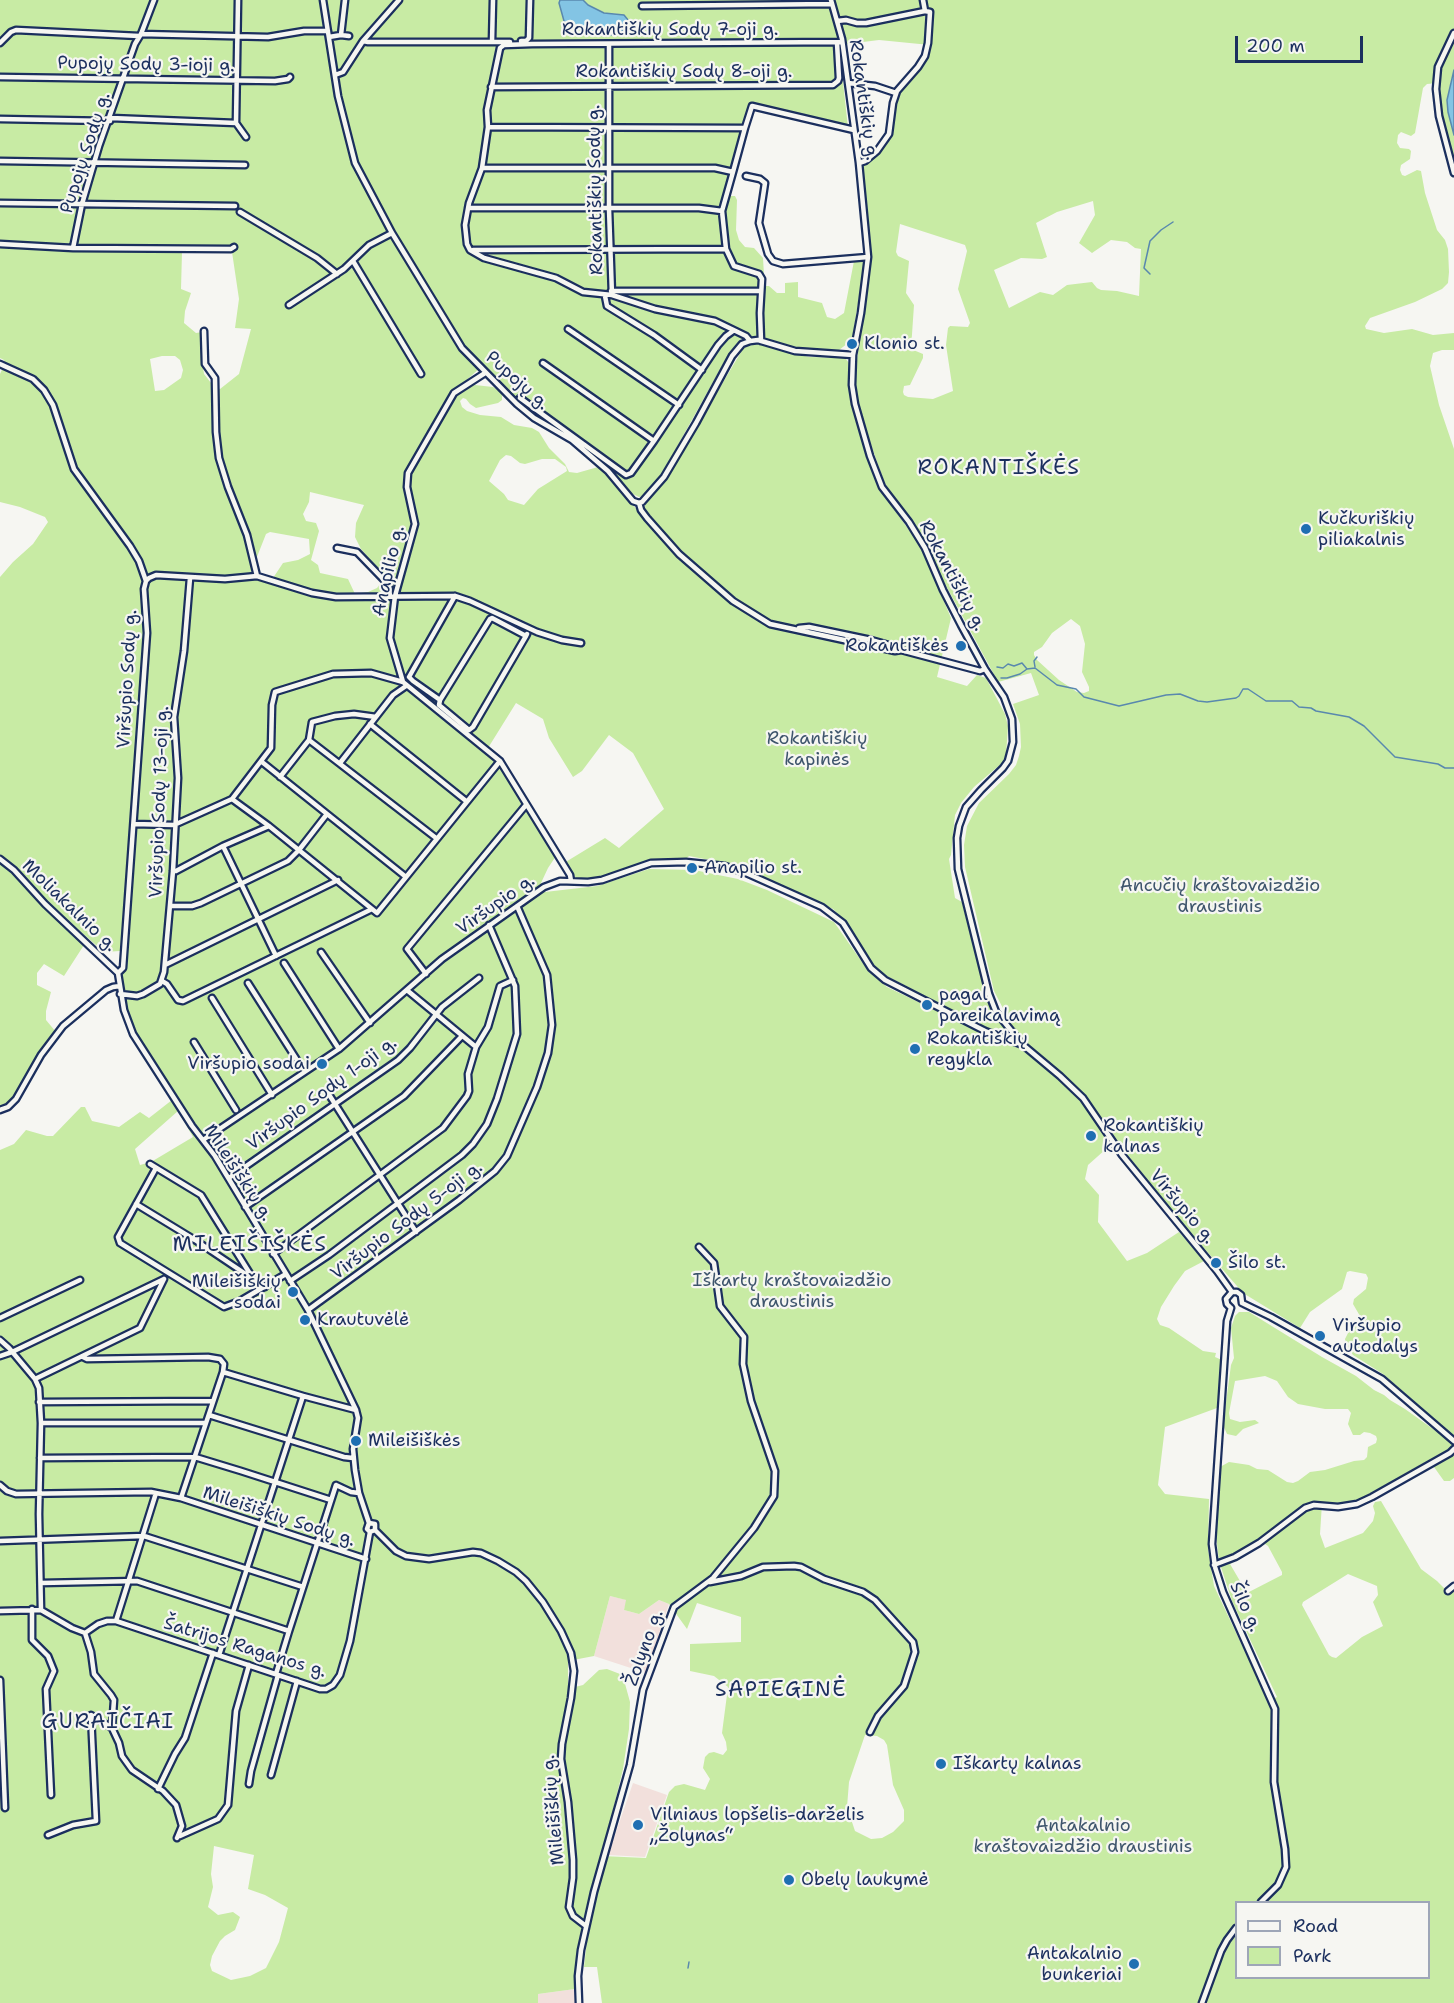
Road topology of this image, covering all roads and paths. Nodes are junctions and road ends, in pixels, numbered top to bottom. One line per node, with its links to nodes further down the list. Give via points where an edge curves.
1 (154, 0): 15 (street, Pupojų Sodų g.)
2 (238, 0): 17 (street)
3 (323, 0): 14 (street, Pupojų g.)
4 (345, 0): 16 (street)
5 (399, 0): 19 (street)
6 (493, 0): 20 (street)
7 (531, 0): 20 (street, via 528,40)
8 (923, 0): 11 (street)
9 (831, 2): 10 (street); 12 (street, Rokantiškių g.)
10 (642, 6)
11 (928, 12): 12 (street, via 866,23); 32 (street, via 925,56)
12 (837, 21): 22 (street, Rokantiškių g.)
13 (1454, 33): 48 (street, via 1438,67 1436,89)
14 (328, 34): 16 (street); 17 (street, via 304,31 268,37); 24 (street, Pupojų g.)
15 (140, 35): 17 (street); 21 (street, via 16,30); 27 (street, Pupojų Sodų g.)
16 (341, 35): 18 (street)
17 (237, 36): 28 (street)
18 (349, 36)
19 (363, 41): 20 (street); 24 (street, via 343,72)
20 (492, 42)
21 (0, 43)
22 (839, 43): 23 (street, Rokantiškių Sodų 7-oji g.); 29 (street, Rokantiškių g.); 30 (street, Rokantiškių Sodų 8-oji g., via 839,78 833,85)
23 (609, 45): 30 (street, Rokantiškių Sodų g.); 31 (street, Rokantiškių Sodų 7-oji g., via 504,45)
24 (335, 75): 57 (street, Pupojų g., via 355,163)
25 (0, 77): 27 (street, Pupojų Sodų 3-ioji g.)
26 (291, 77): 28 (street, Pupojų Sodų 3-ioji g., via 275,81)
27 (124, 78): 28 (street, Pupojų Sodų 3-ioji g.); 34 (street, Pupojų Sodų g.)
28 (237, 80): 35 (street)
29 (848, 83): 32 (street); 39 (street, Rokantiškių g.)
30 (609, 86): 31 (street, Rokantiškių Sodų 8-oji g.); 37 (street, Rokantiškių Sodų g.)
31 (491, 87): 36 (street)
32 (896, 93): 43 (street, via 887,139 878,151)
33 (0, 119): 34 (street)
34 (110, 119): 35 (street); 42 (street, Pupojų Sodų g.)
35 (236, 123): 40 (street)
36 (488, 127): 37 (street); 45 (street)
37 (609, 127): 38 (street); 46 (street, Rokantiškių Sodų g.)
38 (745, 128): 39 (street, via 752,106); 47 (street)
39 (854, 130): 43 (street, Rokantiškių g.)
40 (246, 137)
41 (0, 161): 42 (street)
42 (94, 162): 44 (street); 51 (street, Pupojų Sodų g.)
43 (859, 163): 64 (street, Rokantiškių g.)
44 (245, 165)
45 (482, 168): 46 (street); 53 (street)
46 (609, 168): 47 (street, via 715,168); 54 (street, Rokantiškių Sodų g.)
47 (733, 172): 55 (street)
48 (1454, 173)
49 (746, 176): 64 (street, via 765,183 759,223 773,261 783,264)
50 (0, 203): 51 (street)
51 (82, 204): 52 (street); 60 (street, Pupojų Sodų g.)
52 (235, 206)
53 (468, 208): 54 (street); 62 (street, via 465,225)
54 (609, 209): 55 (street); 63 (street, Rokantiškių Sodų g.)
55 (722, 211): 61 (street)
56 (240, 212): 66 (street)
57 (392, 233): 65 (street, via 369,245); 80 (street, Pupojų g., via 462,348)
58 (0, 244): 60 (street)
59 (234, 247): 60 (street)
60 (74, 248)
61 (726, 249): 63 (street); 67 (street, via 734,266 761,276)
62 (470, 250): 63 (street); 69 (street, via 483,258)
63 (610, 250): 68 (street, Rokantiškių Sodų g.)
64 (868, 257): 76 (street, Rokantiškių g.)
65 (353, 261): 66 (street); 81 (street)
66 (337, 274): 70 (street)
67 (761, 291): 68 (street); 75 (street)
68 (611, 293): 69 (street); 73 (street, Rokantiškių Sodų g., via 655,309 715,321)
69 (605, 296): 79 (street, via 607,306)
70 (289, 305)
71 (568, 329): 83 (street)
72 (204, 331): 87 (street, via 205,364 215,378 219,458 247,535)
73 (734, 331): 74 (street, Rokantiškių Sodų g.); 79 (street)
74 (750, 341): 75 (street); 85 (street, via 732,356 671,466)
75 (762, 341): 76 (street, via 795,351)
76 (853, 355): 95 (street, Rokantiškių g., via 855,404 879,481 925,548)
77 (543, 363): 84 (street)
78 (0, 364): 89 (street, via 33,379 44,390 74,469 130,546)
79 (702, 369): 83 (street)
80 (484, 373): 85 (street, Pupojų g., via 534,418 572,440); 90 (street, Anapilio g., via 454,393 408,473 415,524)
81 (421, 374)
82 (520, 398): 84 (street, via 626,475)
83 (679, 405): 84 (street)
84 (654, 441)
85 (639, 503): 95 (street, Pupojų g., via 674,548 733,601 770,624)
86 (337, 548): 90 (street, via 357,552 386,582)
87 (257, 576): 88 (street); 90 (street, via 321,595)
88 (190, 578): 89 (street, via 156,575); 112 (street, Viršupio Sodų 13-oji g., via 174,717 178,778)
89 (146, 580): 111 (street, Viršupio Sodų g., via 147,633)
90 (392, 596): 91 (street); 96 (street, Anapilio g., via 390,638)
91 (455, 596): 92 (street); 97 (street, via 409,677)
92 (530, 629): 93 (street); 94 (street)
93 (525, 636): 98 (street, via 490,619); 98 (street, via 473,728 470,730 452,717 439,705)
94 (581, 643)
95 (985, 669): 146 (street, Rokantiškių g., via 1008,705 1013,742 1004,768 973,799 962,817 956,858 988,994 996,1012)
96 (404, 684): 99 (street); 100 (street); 104 (street, via 360,672 333,674 275,692 272,744)
97 (433, 694): 98 (street); 99 (street)
98 (440, 700)
99 (427, 702): 103 (street)
100 (376, 717): 101 (street); 102 (street, via 354,714 322,719 311,724)
101 (370, 724): 105 (street); 108 (street)
102 (309, 740): 105 (street); 106 (street)
103 (500, 761): 108 (street); 109 (street)
104 (262, 762): 106 (street); 107 (street)
105 (340, 763): 114 (street)
106 (280, 777): 110 (street)
107 (232, 799): 112 (street); 113 (street)
108 (466, 801): 114 (street)
109 (526, 805): 121 (street); 133 (street, via 407,949)
110 (327, 814): 116 (street); 119 (street)
111 (134, 824): 112 (street); 132 (street, Viršupio Sodų g., via 123,968)
112 (174, 825): 118 (street, Viršupio Sodų 13-oji g.)
113 (269, 826): 115 (street); 116 (street)
114 (436, 838): 119 (street)
115 (223, 846): 118 (street); 122 (street)
116 (299, 850): 120 (street); 122 (street, via 288,861)
117 (0, 859): 132 (street, Moliakalnio g.)
118 (173, 871): 123 (street, Viršupio Sodų 13-oji g.)
119 (406, 877): 125 (street)
120 (338, 880): 125 (street); 126 (street)
121 (571, 881): 124 (street, Viršupio g., via 547,885); 146 (street, Viršupio g., via 602,880 651,863 711,863 740,870 838,918 871,968 885,980)
122 (241, 883): 123 (street, via 192,906); 126 (street)
123 (170, 906): 131 (street, Viršupio Sodų 13-oji g.)
124 (517, 906): 127 (street, Viršupio g.); 165 (street, Viršupio Sodų 5-oji g., via 547,975 552,1017 548,1053 531,1103 502,1164)
125 (374, 911): 129 (street)
126 (259, 920): 129 (street); 131 (street)
127 (489, 925): 133 (street, Viršupio g.); 135 (street)
128 (321, 952): 143 (street)
129 (276, 956): 136 (street, via 183,1000 178,1000)
130 (284, 963): 148 (street)
131 (165, 965): 136 (street, Viršupio Sodų 13-oji g.)
132 (118, 973): 138 (street, Mileišiškių g.)
133 (426, 974): 139 (street, Viršupio g.)
134 (479, 978): 142 (street, Viršupio Sodų 1-oji g.)
135 (513, 980): 147 (street, via 500,986 488,1027); 162 (street, via 517,995 516,1038 487,1124 462,1155)
136 (162, 981): 140 (street, via 141,995)
137 (248, 983): 150 (street)
138 (120, 986): 140 (street, Mileišiškių g.); 154 (street, via 106,990 63,1026 16,1099)
139 (408, 991): 142 (street); 143 (street, Viršupio g.)
140 (120, 994): 157 (street, Mileišiškių g., via 133,1034)
141 (212, 998): 152 (street)
142 (437, 1014): 144 (street); 153 (street, Viršupio Sodų 1-oji g., via 398,1060)
143 (370, 1023): 148 (street, Viršupio g.)
144 (462, 1036): 147 (street); 156 (street, via 404,1096)
145 (194, 1042): 155 (street)
146 (1023, 1046): 149 (street, Rokantiškių g.)
147 (476, 1047): 160 (street, via 468,1074 469,1093 450,1121)
148 (339, 1049): 152 (street, Viršupio g.)
149 (1039, 1059): 175 (street, Viršupio g., via 1083,1098 1122,1155)
150 (302, 1068)
151 (328, 1093): 153 (street)
152 (272, 1095): 157 (street, Viršupio g.)
153 (335, 1104): 156 (street); 161 (street, Viršupio Sodų 1-oji g.)
154 (0, 1110)
155 (236, 1110)
156 (352, 1132): 160 (street); 164 (street)
157 (203, 1140): 161 (street, Mileišiškių g.)
158 (150, 1164): 159 (street)
159 (156, 1167): 163 (street); 170 (street, via 201,1195)
160 (379, 1175): 162 (street); 167 (street)
161 (229, 1178): 164 (street, Mileišiškių g.)
162 (397, 1203): 165 (street); 173 (street)
163 (136, 1204): 168 (street, via 118,1240); 170 (street)
164 (245, 1207): 167 (street, Mileišiškių g.)
165 (416, 1232): 178 (street, Viršupio Sodų 5-oji g.)
166 (699, 1246): 217 (street, Žolyno g., via 714,1263 720,1306 744,1336 743,1364 751,1401 775,1471 774,1496 754,1528)
167 (273, 1254): 169 (street, Mileišiškių g.)
168 (168, 1272): 171 (street); 174 (street, via 224,1307)
169 (286, 1274): 173 (street, Mileišiškių g.); 174 (street)
170 (252, 1277): 174 (street)
171 (164, 1279): 181 (street); 183 (street, via 140,1328)
172 (80, 1280): 179 (street)
173 (290, 1281): 178 (street, Mileišiškių g.)
174 (265, 1287)
175 (1232, 1292): 176 (street, Viršupio g., via 1241,1295); 177 (street, via 1226,1299)
176 (1242, 1303): 177 (street); 194 (street, Viršupio g., via 1382,1379)
177 (1231, 1308): 213 (street, Šilo g., via 1212,1532)
178 (308, 1310): 189 (street, Mileišiškių g.)
179 (0, 1318)
180 (0, 1341): 181 (street)
181 (12, 1352): 182 (street); 185 (street)
182 (0, 1356)
183 (83, 1357): 184 (street, via 215,1357 222,1362); 185 (street)
184 (223, 1372): 186 (street); 187 (street, Mileišiškių Sodų g.)
185 (35, 1379): 188 (street)
186 (303, 1396): 189 (street); 193 (street)
187 (213, 1401): 188 (street); 190 (street, Mileišiškių Sodų g.)
188 (39, 1402): 192 (street)
189 (356, 1410): 198 (street, Mileišiškių g.)
190 (209, 1415): 191 (street, Mileišiškių Sodų g.); 193 (street)
191 (206, 1423): 192 (street); 196 (street, Mileišiškių Sodų g.)
192 (41, 1424): 197 (street)
193 (290, 1439): 198 (street); 199 (street)
194 (1454, 1441)
195 (1454, 1449): 213 (street, via 1357,1504 1305,1508 1259,1543)
196 (195, 1457): 197 (street); 199 (street); 204 (street, Mileišiškių Sodų g.)
197 (40, 1458): 203 (street)
198 (353, 1458): 202 (street, Mileišiškių g.)
199 (276, 1483): 205 (street); 206 (street)
200 (0, 1485): 203 (street, via 12,1493)
201 (156, 1493): 203 (street); 204 (street); 208 (street)
202 (359, 1493): 205 (street, via 337,1485); 207 (street, Mileišiškių g., via 369,1524 375,1524)
203 (39, 1495): 209 (street)
204 (181, 1498): 206 (street, Mileišiškių Sodų g.)
205 (331, 1500): 211 (street)
206 (262, 1526): 211 (street, Mileišiškių Sodų g.); 214 (street)
207 (373, 1531): 212 (street, Šatrijos Raganos g.); 243 (street, Mileišiškių g., via 396,1551 411,1557 429,1559 473,1552 498,1561 526,1581 561,1631 574,1671 561,1759 573,1860 569,1906 573,1916)
208 (144, 1536): 209 (street); 214 (street); 215 (street)
209 (40, 1540): 210 (street); 216 (street)
210 (0, 1541)
211 (317, 1544): 212 (street, Mileišiškių Sodų g.); 219 (street)
212 (366, 1559): 233 (street, Šatrijos Raganos g., via 350,1641 336,1682 330,1688 320,1689)
213 (1214, 1565): 242 (street, Šilo g., via 1275,1709 1274,1782 1286,1866 1278,1885)
214 (248, 1570): 219 (street); 224 (street)
215 (130, 1581): 216 (street); 224 (street); 225 (street)
216 (41, 1582): 222 (street)
217 (710, 1582): 235 (street, via 761,1567 794,1566 875,1600 913,1642 915,1652 904,1686 878,1716); 243 (street, Žolyno g., via 674,1607 643,1690 630,1766)
218 (1454, 1586): 220 (street)
219 (303, 1587): 226 (street)
220 (1448, 1591)
221 (32, 1610): 222 (street); 223 (street); 239 (street, via 32,1640 48,1656 54,1671 46,1689)
222 (41, 1610): 227 (street)
223 (0, 1611)
224 (234, 1613): 226 (street); 229 (street)
225 (116, 1621): 227 (street, via 107,1621); 228 (street, Šatrijos Raganos g.)
226 (289, 1631): 231 (street)
227 (85, 1633): 234 (street, via 94,1674 114,1700)
228 (213, 1653): 229 (street, Šatrijos Raganos g.); 238 (street, via 185,1738)
229 (219, 1655): 230 (street, Šatrijos Raganos g.)
230 (249, 1665): 231 (street, Šatrijos Raganos g.); 238 (street, via 236,1711 228,1805 218,1819 177,1838 182,1826 178,1811 167,1794)
231 (277, 1674): 233 (street, Šatrijos Raganos g.); 237 (street)
232 (0, 1680): 240 (street)
233 (297, 1681): 236 (street)
234 (112, 1728): 238 (street, via 128,1766); 241 (street, via 91,1715 96,1821)
235 (870, 1732)
236 (271, 1775)
237 (249, 1784)
238 (158, 1789)
239 (51, 1795)
240 (5, 1808)
241 (48, 1835)
242 (1262, 1901)
243 (586, 1926): 245 (street, Žolyno g., via 579,1960)
244 (1235, 1929): 246 (street, via 1221,1951)
245 (579, 2003)
246 (1202, 2003)

